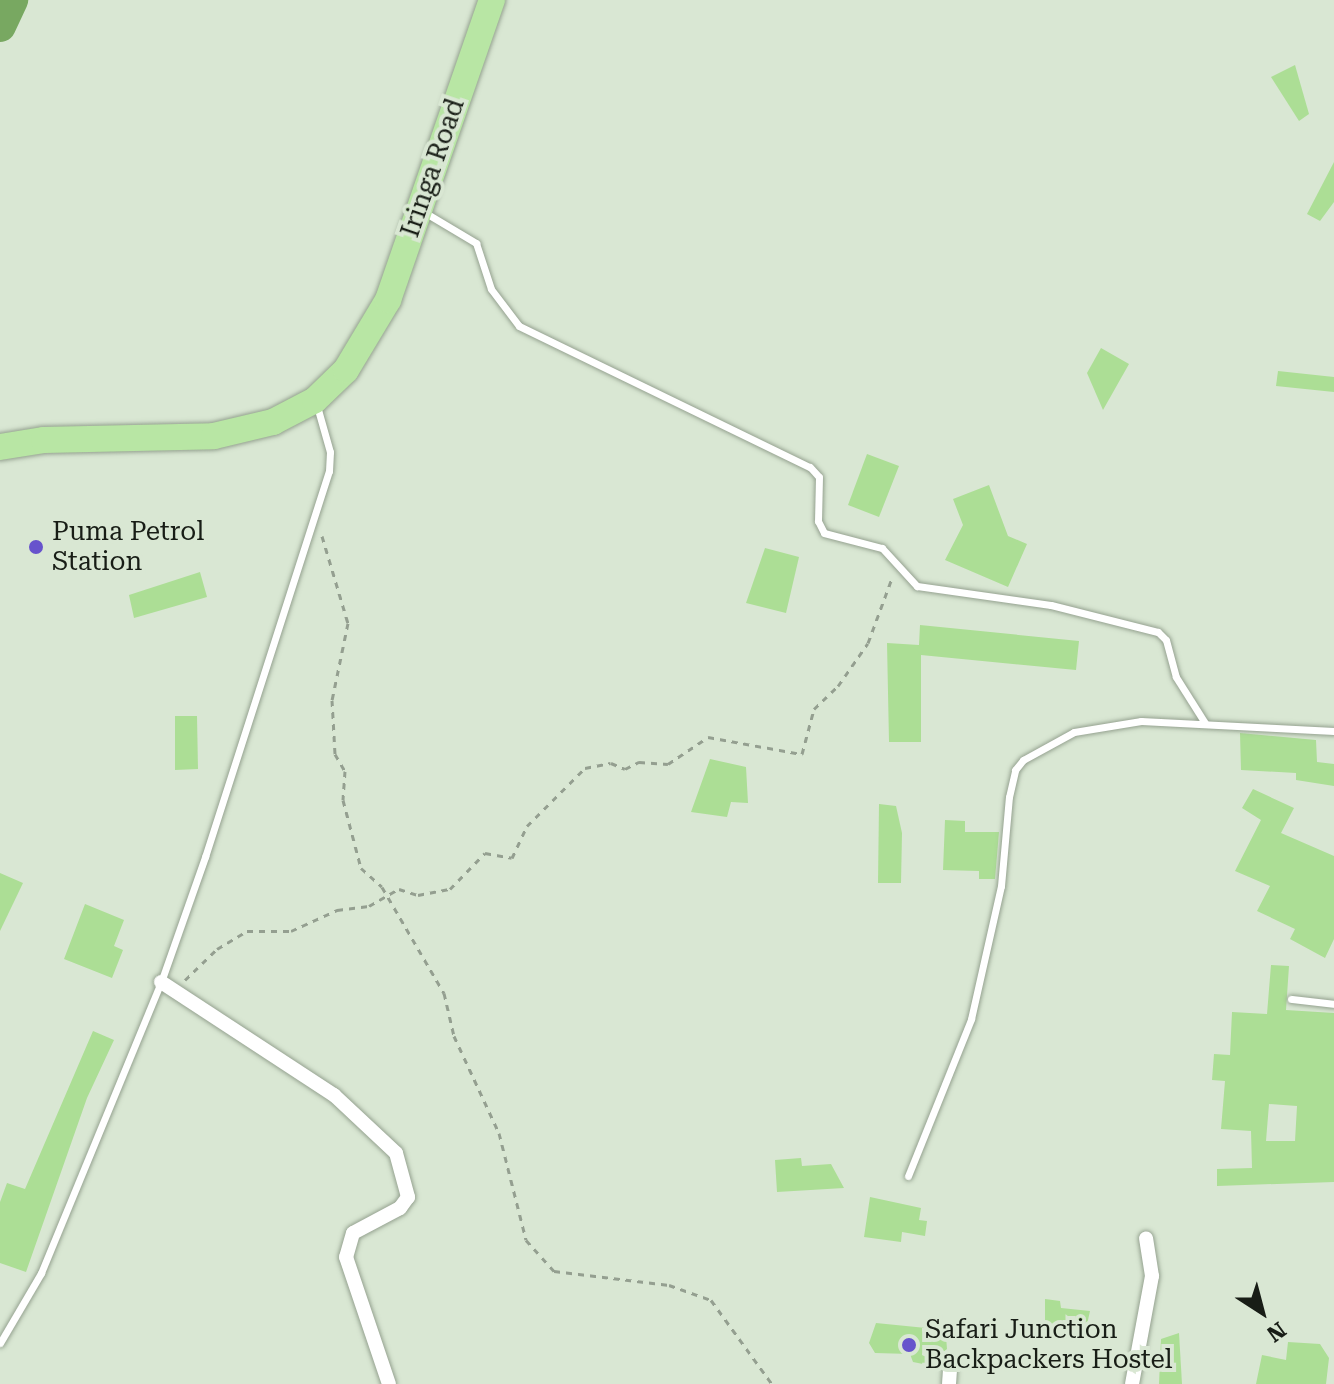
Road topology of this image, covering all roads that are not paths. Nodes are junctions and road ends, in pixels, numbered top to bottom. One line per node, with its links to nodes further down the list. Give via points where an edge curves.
1 (492, 0): 2 (highway, Iringa Road)
2 (418, 209): 3 (highway, Iringa Road, via 370,336); 7 (lane, via 476,243 491,289 519,326 810,467 819,477 818,521 824,533 882,548 917,586 1036,602 1158,632 1166,640 1176,677)
3 (315, 400): 5 (highway, via 273,422 214,436); 9 (lane, via 330,452 315,517)
4 (0, 431): 5 (highway)
5 (44, 440): 6 (highway)
6 (0, 447)
7 (1205, 723): 8 (lane); 12 (lane, via 1141,721 1074,732 1047,743 1015,770 1001,886 971,1019)
8 (1334, 731)
9 (161, 982): 14 (lane, via 41,1273); 15 (street, via 334,1095 396,1153 408,1197 400,1208 353,1233 346,1257)
10 (1291, 999): 11 (lane)
11 (1334, 1004)
12 (908, 1176)
13 (1146, 1238): 16 (street, via 1152,1276)
14 (0, 1343)
15 (389, 1384)
16 (1132, 1384)

